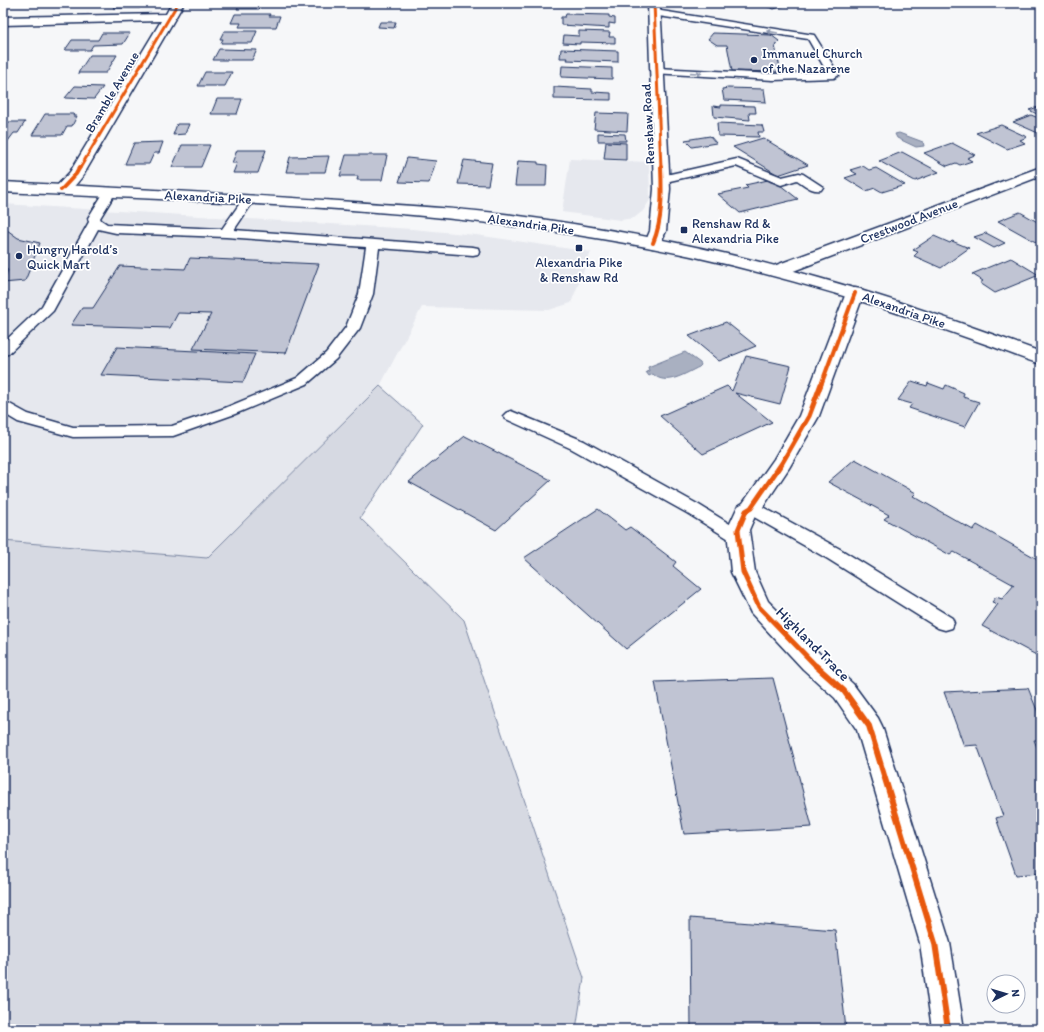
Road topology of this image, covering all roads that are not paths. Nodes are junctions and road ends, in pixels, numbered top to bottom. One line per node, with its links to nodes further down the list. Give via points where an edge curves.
1 (178, 3): 3 (street, Bramble Avenue)
2 (654, 8): 5 (street, Renshaw Road); 5 (lane, one-way to 2, via 773,77 834,75 811,37)
3 (170, 17): 4 (street); 10 (street, Bramble Avenue, via 76,174)
4 (3, 21)
5 (657, 71): 7 (street, Renshaw Road)
6 (1041, 171): 18 (street, Crestwood Avenue)
7 (662, 179): 9 (lane, via 737,162 781,181 799,176); 16 (street, Renshaw Road, via 658,231)
8 (3, 187): 10 (street, Alexandria Pike)
9 (818, 187)
10 (61, 190): 11 (street, Alexandria Pike)
11 (110, 192): 12 (street, Alexandria Pike); 13 (lane, via 94,218)
12 (249, 199): 14 (lane); 16 (street, Alexandria Pike, via 445,213 530,222)
13 (95, 222): 14 (lane, via 116,229); 20 (lane, via 48,308)
14 (226, 233): 15 (lane)
15 (373, 244): 17 (lane); 22 (lane, via 366,294 353,328 331,356 302,381 230,411 173,430 73,432 23,418)
16 (653, 244): 18 (street, Alexandria Pike)
17 (472, 251)
18 (777, 271): 19 (street, Alexandria Pike)
19 (855, 293): 21 (street, Alexandria Pike); 24 (street, Highland Trace, via 809,416 782,464)
20 (3, 351)
21 (1041, 358)
22 (3, 406)
23 (511, 416): 25 (lane, via 578,445)
24 (751, 508): 25 (street, Highland Trace, via 746,511 738,530); 26 (lane, via 834,554)
25 (740, 538): 27 (street, Highland Trace, via 743,572 759,607 844,691 869,726 935,943)
26 (944, 623)
27 (948, 1029)

